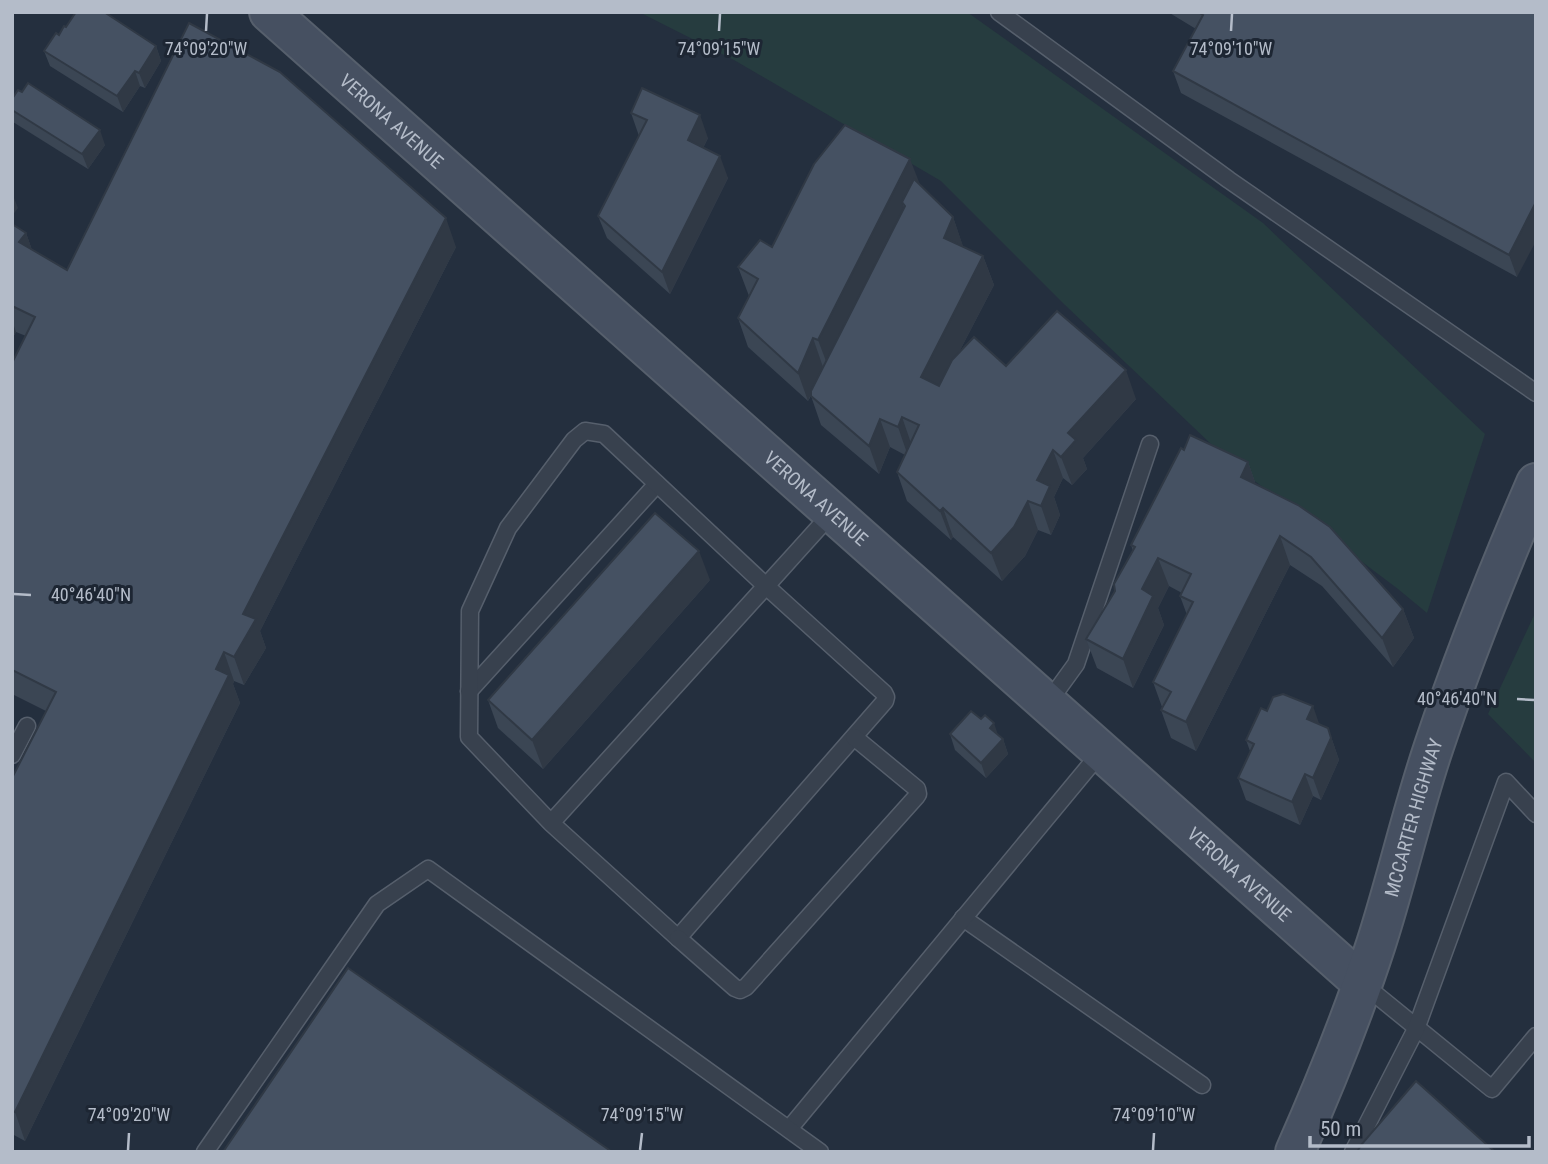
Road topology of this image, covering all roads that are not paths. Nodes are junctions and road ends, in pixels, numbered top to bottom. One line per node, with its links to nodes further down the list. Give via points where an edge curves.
1 (269, 12): 7 (street, VERONA AVENUE)
2 (999, 12): 3 (lane, via 1228,180)
3 (1536, 393)
4 (1150, 444): 10 (lane, via 1076,664)
5 (1536, 483): 19 (street, MCCARTER HIGHWAY, via 1433,748)
6 (657, 484): 8 (lane); 9 (lane); 9 (lane, via 604,434 585,431 574,440 508,527 470,611)
7 (832, 513): 8 (lane); 10 (street, VERONA AVENUE)
8 (766, 586): 12 (lane, via 884,693 885,701); 16 (lane)
9 (469, 691): 16 (lane, via 469,737)
10 (1047, 704): 13 (street, VERONA AVENUE)
11 (27, 726): 14 (lane)
12 (854, 737): 18 (lane); 18 (lane, via 917,789 916,797 746,988 735,988)
13 (1101, 751): 17 (lane); 19 (street, VERONA AVENUE)
14 (12, 755)
15 (1536, 814): 20 (lane, via 1506,782)
16 (551, 823): 18 (lane)
17 (963, 918): 22 (lane); 23 (lane)
18 (678, 939)
19 (1362, 984): 20 (lane); 26 (street, MCCARTER HIGHWAY)
20 (1416, 1028): 21 (lane, via 1492,1089); 27 (lane)
21 (1536, 1037)
22 (1202, 1085)
23 (789, 1129): 24 (lane, via 429,869 377,904); 25 (lane)
24 (205, 1152)
25 (820, 1152)
26 (1295, 1152)
27 (1353, 1152)

